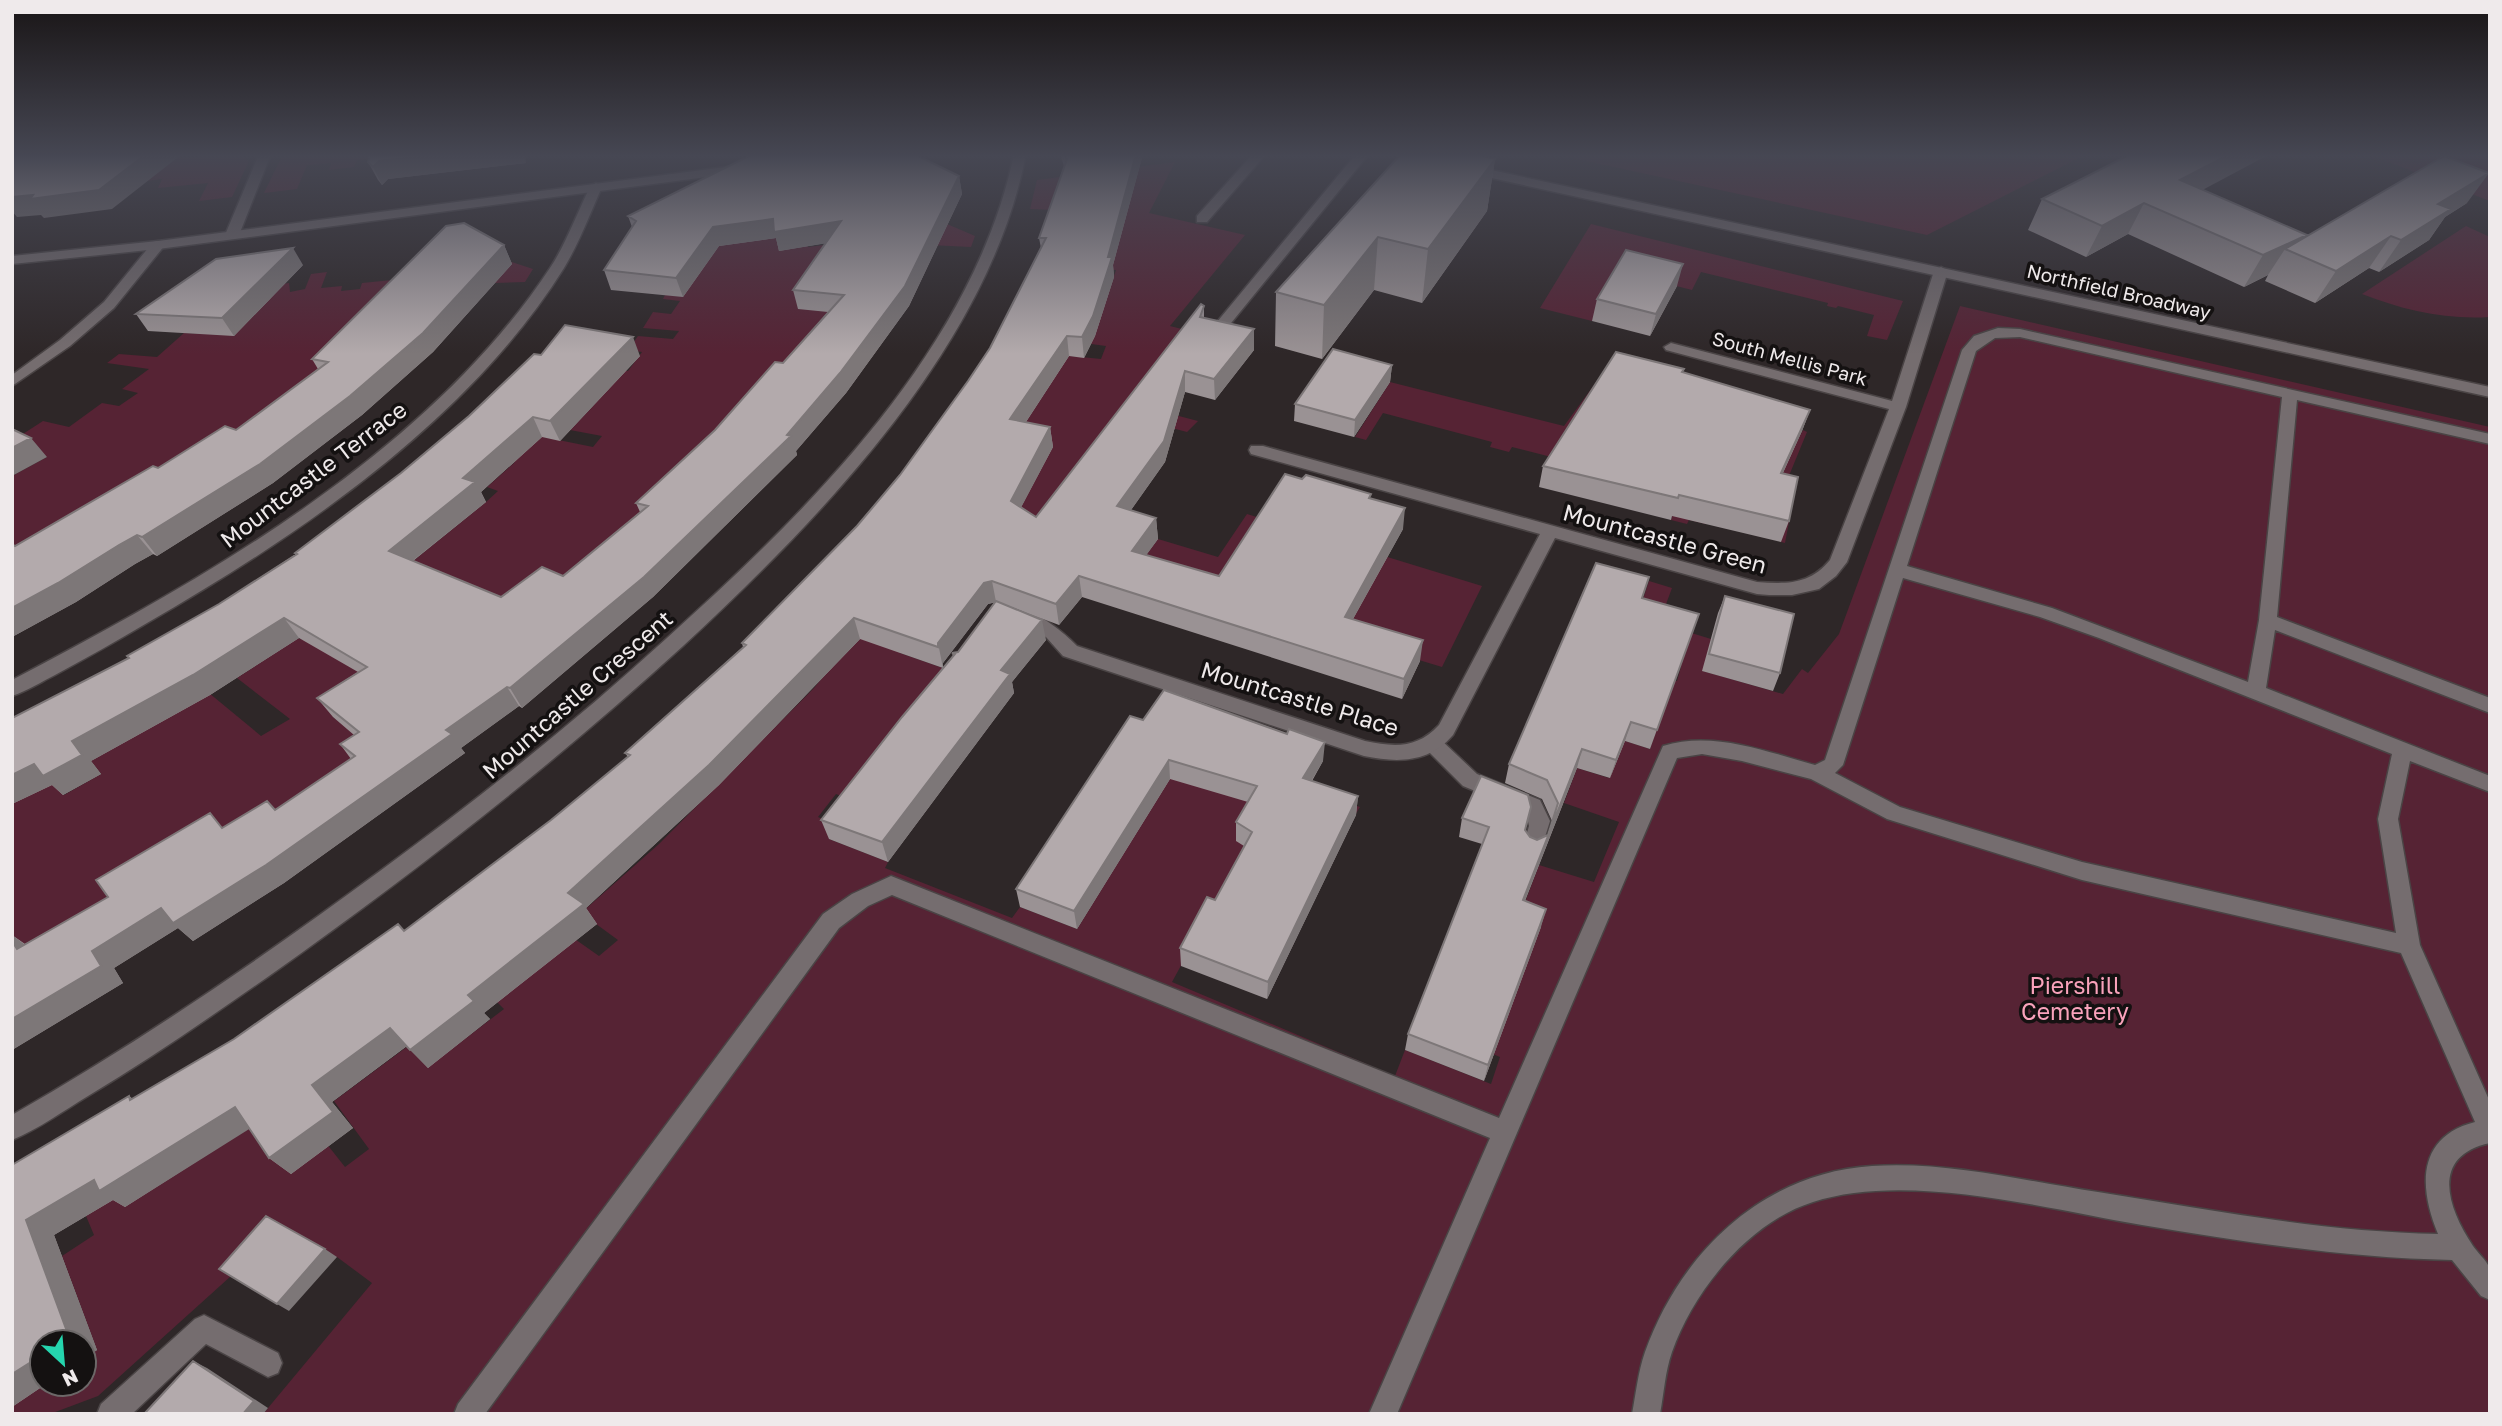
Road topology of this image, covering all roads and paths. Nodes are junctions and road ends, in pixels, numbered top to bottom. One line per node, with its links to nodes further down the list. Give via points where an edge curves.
1 (238, 221): 7 (street)
2 (342, 221): 7 (street)
3 (583, 221): 23 (street, Mountcastle Terrace, via 542,294 499,346 424,419 353,478 222,569)
4 (1001, 221): 32 (street, Mountcastle Crescent, via 971,291 939,345 863,449 761,562 623,691 399,871 220,997 71,1095)
5 (1308, 221): 11 (street)
6 (1709, 221): 10 (street, Northfield Broadway)
7 (232, 235): 8 (street)
8 (158, 245): 9 (street); 13 (street, via 109,305)
9 (12, 260)
10 (1941, 271): 14 (street, Northfield Broadway); 16 (street, Mountcastle Green)
11 (1222, 325)
12 (1671, 347): 16 (street, South Mellis Park)
13 (12, 382)
14 (2490, 391)
15 (2290, 395): 17 (street); 20 (street, via 2020,333 1984,335 1969,350); 22 (street)
16 (1898, 407): 19 (street, Mountcastle Green, via 1838,562 1829,575 1805,587 1757,588)
17 (2490, 439)
18 (1256, 450): 19 (street, Mountcastle Green)
19 (1550, 531): 26 (street, via 1446,730)
20 (1898, 570): 24 (street, via 2046,612); 28 (street, via 1833,765)
21 (995, 610): 26 (street, Mountcastle Place, via 1052,632 1070,651 1364,748 1392,755)
22 (2268, 620): 24 (street); 25 (street)
23 (12, 689)
24 (2256, 691): 27 (street)
25 (2490, 705)
26 (1433, 744): 30 (street, via 1471,780 1533,806 1541,826)
27 (2402, 751): 29 (street); 31 (street, via 2388,819)
28 (1817, 773): 31 (street, via 1894,813 2082,871); 34 (street, via 1702,746 1670,751)
29 (2490, 784)
30 (1533, 847)
31 (2409, 945): 33 (street)
32 (12, 1128)
33 (2490, 1130): 35 (street, via 2463,1138 2444,1155 2435,1180 2440,1211)
34 (1504, 1132): 39 (street, via 891,885 831,921); 40 (street)
35 (2457, 1247): 36 (street); 41 (street, via 2383,1245 2281,1233 1924,1177 1812,1189 1785,1200 1717,1254 1676,1311 1658,1353)
36 (2490, 1287)
37 (268, 1363): 38 (street, via 204,1328)
38 (111, 1414)
39 (468, 1414)
40 (1383, 1414)
41 (1646, 1414)

